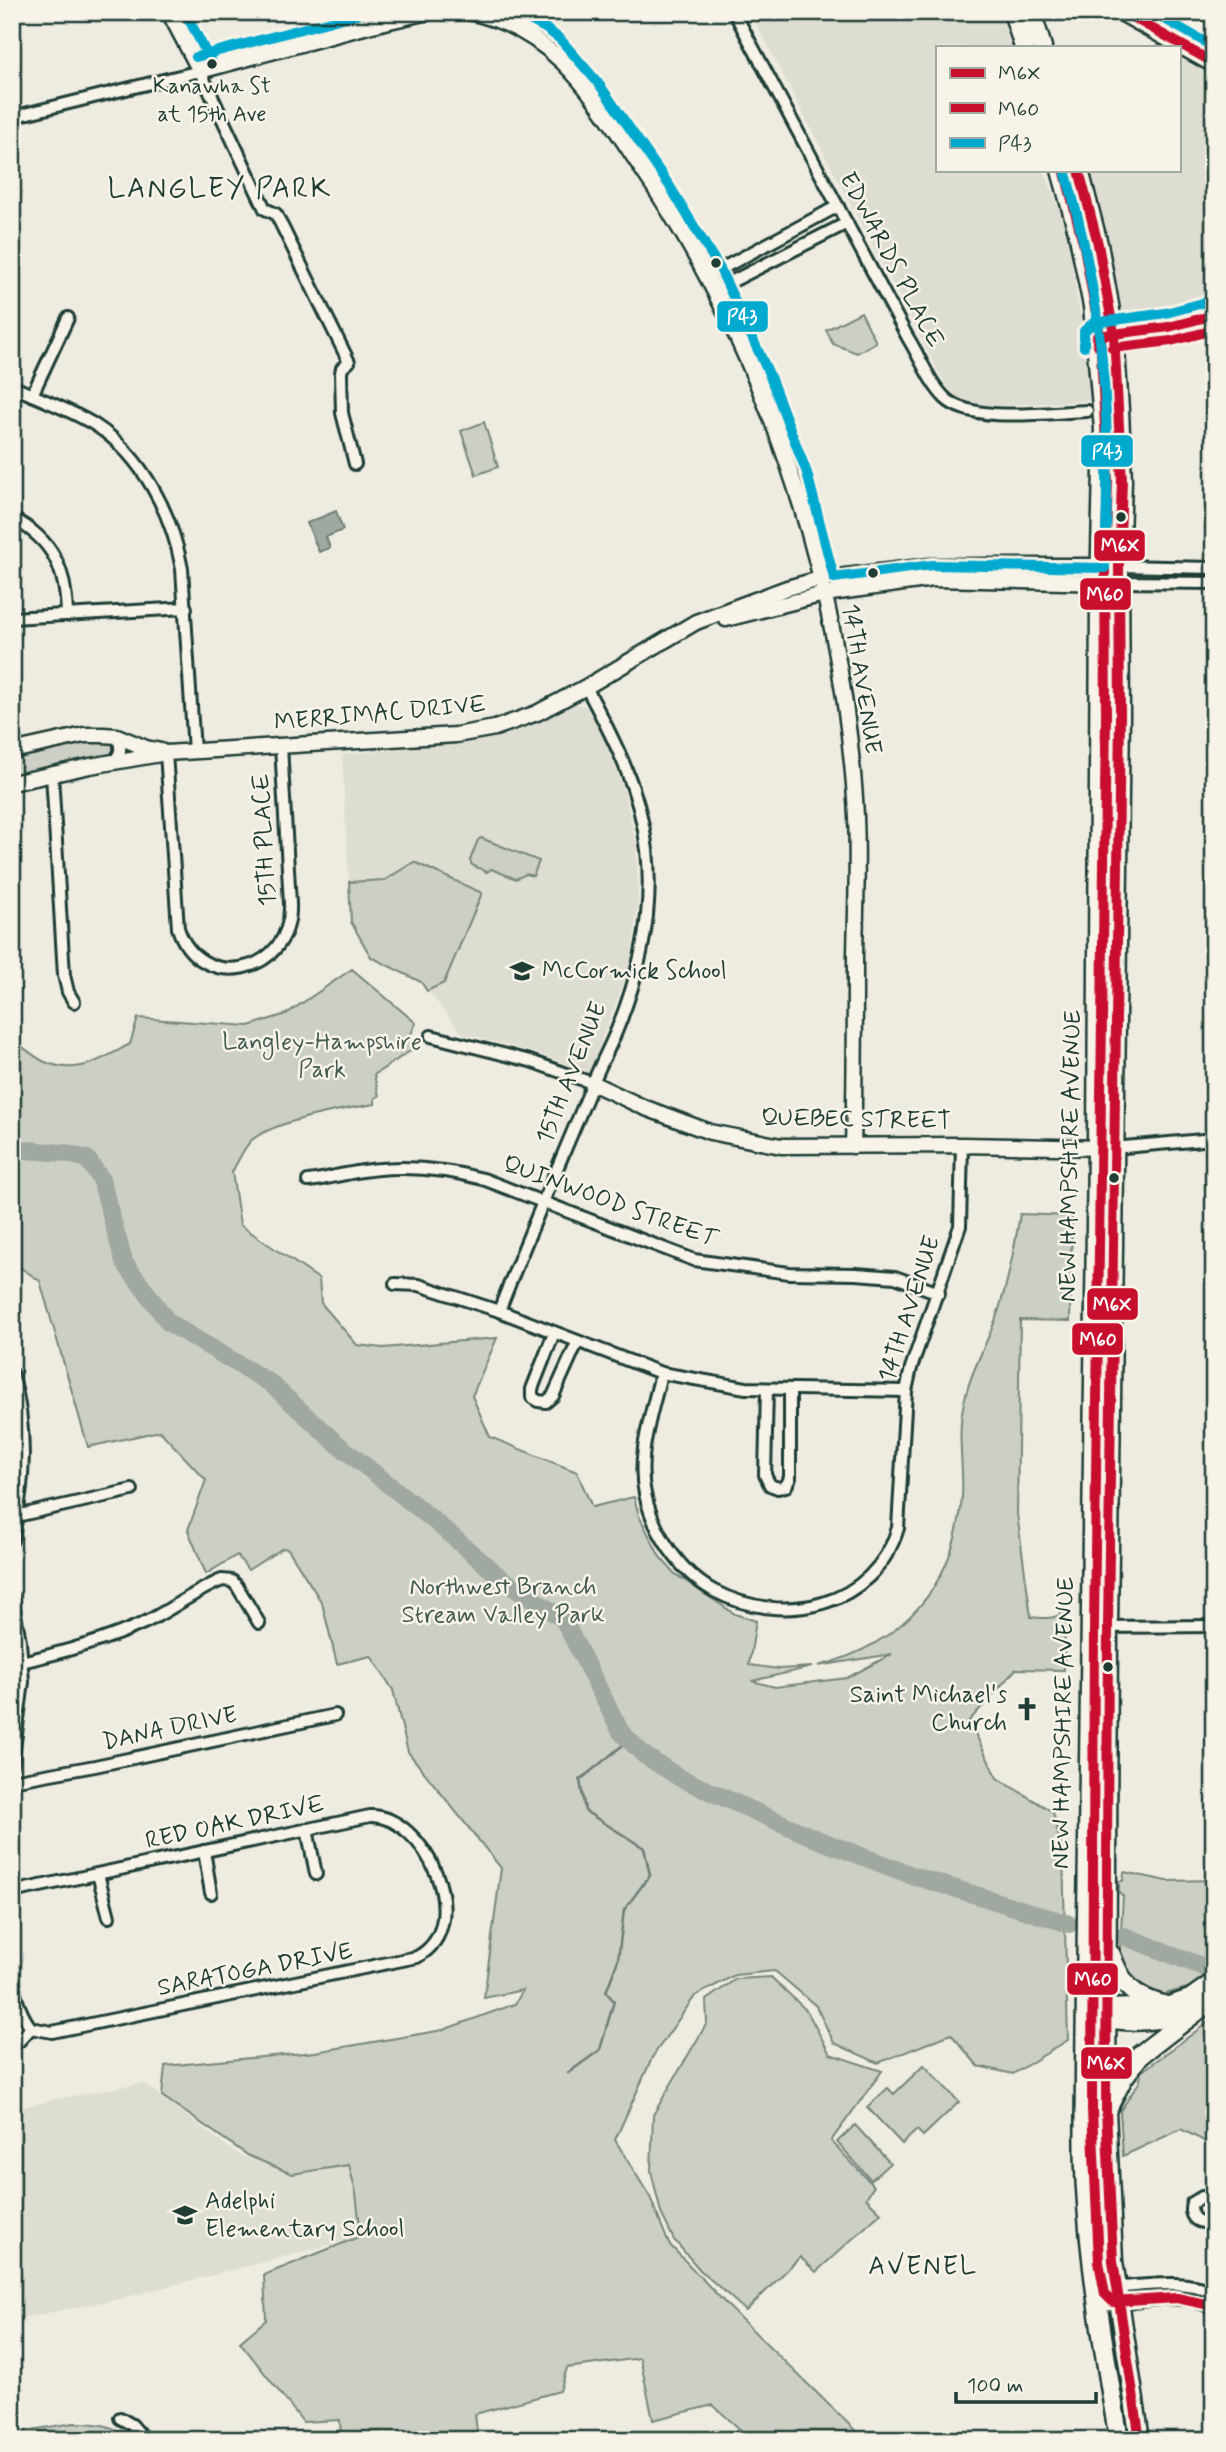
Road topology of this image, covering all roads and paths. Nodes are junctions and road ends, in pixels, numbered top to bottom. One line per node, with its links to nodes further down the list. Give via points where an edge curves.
1 (169, 12): 18 (street)
2 (428, 12): 18 (street)
3 (468, 12): 10 (street, 14TH AVENUE)
4 (531, 12): 11 (street)
5 (734, 12): 22 (street, EDWARDS PLACE)
6 (1013, 12): 14 (main road)
7 (1031, 12): 15 (main road)
8 (1123, 12): 16 (main road)
9 (1177, 12): 12 (main road)
10 (506, 17): 11 (street, 14TH AVENUE)
11 (523, 32): 24 (street, 14TH AVENUE, via 550,49 588,93 658,193)
12 (1214, 35)
13 (1214, 42): 16 (main road)
14 (1024, 46)
15 (1041, 46)
16 (1191, 50): 17 (main road)
17 (1214, 63)
18 (200, 71): 19 (street); 32 (street, via 265,209 276,214 349,362 341,373 342,413)
19 (12, 117)
20 (1062, 172): 28 (main road, NEW HAMPSHIRE AVENUE)
21 (1080, 172): 28 (main road, NEW HAMPSHIRE AVENUE, via 1098,244)
22 (838, 206): 23 (street, EDWARDS PLACE); 24 (street)
23 (847, 223): 25 (street); 31 (street, EDWARDS PLACE, via 914,348 950,402 982,414)
24 (708, 276): 25 (street, 14TH AVENUE)
25 (715, 290): 37 (street, 14TH AVENUE, via 775,426)
26 (1214, 315): 28 (street, via 1185,324)
27 (68, 318): 30 (street)
28 (1105, 335): 35 (main road, NEW HAMPSHIRE AVENUE)
29 (12, 386): 30 (street)
30 (32, 395): 38 (street, via 97,426 141,470 176,541)
31 (1087, 411)
32 (355, 464)
33 (12, 518): 39 (street, via 40,537 55,558 65,582)
34 (1214, 568): 35 (street, MERRIMAC DRIVE)
35 (1110, 575): 36 (street, MERRIMAC DRIVE); 37 (street, MERRIMAC DRIVE, via 929,566); 56 (main road, NEW HAMPSHIRE AVENUE)
36 (1214, 583)
37 (822, 586): 41 (street, MERRIMAC DRIVE, via 788,588 696,622); 55 (street, 14TH AVENUE, via 845,713 858,857)
38 (186, 608): 39 (street); 45 (street)
39 (66, 615): 40 (street)
40 (12, 618)
41 (586, 687): 43 (street, MERRIMAC DRIVE, via 537,713 480,731); 52 (street, 15TH AVENUE, via 631,779 644,830 648,878 644,948 617,1030)
42 (117, 736): 44 (street, MERRIMAC DRIVE, via 84,736); 46 (street, MERRIMAC DRIVE); 47 (street, via 120,753)
43 (281, 746): 45 (street, MERRIMAC DRIVE); 46 (street, 15TH PLACE, via 291,914 287,930 272,954 254,964 224,968 194,955 181,937)
44 (12, 751)
45 (194, 751): 46 (street, MERRIMAC DRIVE)
46 (166, 753): 47 (street, MERRIMAC DRIVE)
47 (111, 763): 48 (street, MERRIMAC DRIVE)
48 (52, 774): 49 (street, MERRIMAC DRIVE); 50 (street, via 64,975)
49 (12, 783)
50 (74, 1002)
51 (431, 1036): 52 (street, QUEBEC STREET, via 530,1061)
52 (592, 1083): 55 (street, QUEBEC STREET, via 710,1132 781,1146); 58 (street, 15TH AVENUE)
53 (1214, 1139): 56 (street, QUEBEC STREET)
54 (962, 1145): 55 (street, QUEBEC STREET); 56 (street, QUEBEC STREET); 60 (street, 14TH AVENUE, via 960,1226)
55 (853, 1146)
56 (1105, 1148): 76 (main road, NEW HAMPSHIRE AVENUE)
57 (308, 1181): 58 (street, QUINWOOD STREET, via 372,1170 441,1170 483,1179)
58 (544, 1202): 60 (street, QUINWOOD STREET, via 694,1260 789,1273 895,1277); 61 (street, 15TH AVENUE)
59 (395, 1284): 61 (street, via 419,1286)
60 (939, 1293): 68 (street, 14TH AVENUE)
61 (499, 1311): 62 (street)
62 (554, 1333): 63 (street); 63 (street, via 532,1389 538,1401 547,1402 553,1396)
63 (577, 1343): 65 (street)
64 (12, 1373): 69 (street)
65 (660, 1373): 66 (street); 68 (street, 14TH AVENUE, via 642,1460 654,1521 669,1549 712,1590 773,1608 825,1603 852,1590 882,1563 898,1528)
66 (767, 1389): 67 (street); 67 (street, via 765,1475 770,1485 778,1488 786,1486 790,1478)
67 (790, 1389): 68 (street)
68 (906, 1391)
69 (16, 1409): 71 (street, via 25,1444 23,1485)
70 (132, 1490): 71 (street)
71 (15, 1516): 72 (street)
72 (12, 1540)
73 (12, 1597): 77 (street)
74 (259, 1623): 77 (street, via 237,1586 222,1580 124,1631)
75 (1214, 1626): 76 (street)
76 (1099, 1628): 89 (main road, NEW HAMPSHIRE AVENUE); 94 (main road, NEW HAMPSHIRE AVENUE)
77 (17, 1663): 79 (street, via 23,1693)
78 (335, 1715): 80 (street, DANA DRIVE)
79 (12, 1764)
80 (12, 1781)
81 (307, 1829): 82 (street, RED OAK DRIVE); 84 (street); 85 (street, RED OAK DRIVE, via 382,1815 408,1833)
82 (204, 1851): 83 (street, RED OAK DRIVE); 87 (street)
83 (99, 1874): 86 (street, RED OAK DRIVE); 88 (street)
84 (316, 1874)
85 (438, 1879): 96 (street, SARATOGA DRIVE, via 444,1900 442,1926 432,1946 417,1957 52,2032)
86 (12, 1892)
87 (211, 1893)
88 (108, 1917)
89 (1108, 1945): 93 (main road, via 1118,1974 1131,1990); 95 (main road, NEW HAMPSHIRE AVENUE)
90 (12, 1979): 92 (street)
91 (1213, 1990): 93 (main road); 95 (main road, via 1191,2010 1156,2021); 98 (main road, via 1140,2055)
92 (13, 1992): 96 (street)
93 (1166, 2006): 95 (main road)
94 (1086, 2014): 95 (main road); 102 (main road, NEW HAMPSHIRE AVENUE, via 1086,2187)
95 (1107, 2014): 98 (main road, NEW HAMPSHIRE AVENUE)
96 (31, 2028): 97 (street)
97 (19, 2041)
98 (1106, 2110): 103 (main road, NEW HAMPSHIRE AVENUE)
99 (1214, 2201): 100 (street, via 1202,2197 1191,2207 1198,2222)
100 (1213, 2221)
101 (1214, 2292): 103 (street, via 1174,2283)
102 (1096, 2297): 103 (street); 103 (street); 107 (main road, NEW HAMPSHIRE AVENUE)
103 (1119, 2297): 104 (street, via 1195,2300); 108 (main road, NEW HAMPSHIRE AVENUE)
104 (1214, 2309)
105 (120, 2418): 106 (street)
106 (145, 2440)
107 (1119, 2440)
108 (1140, 2440)

